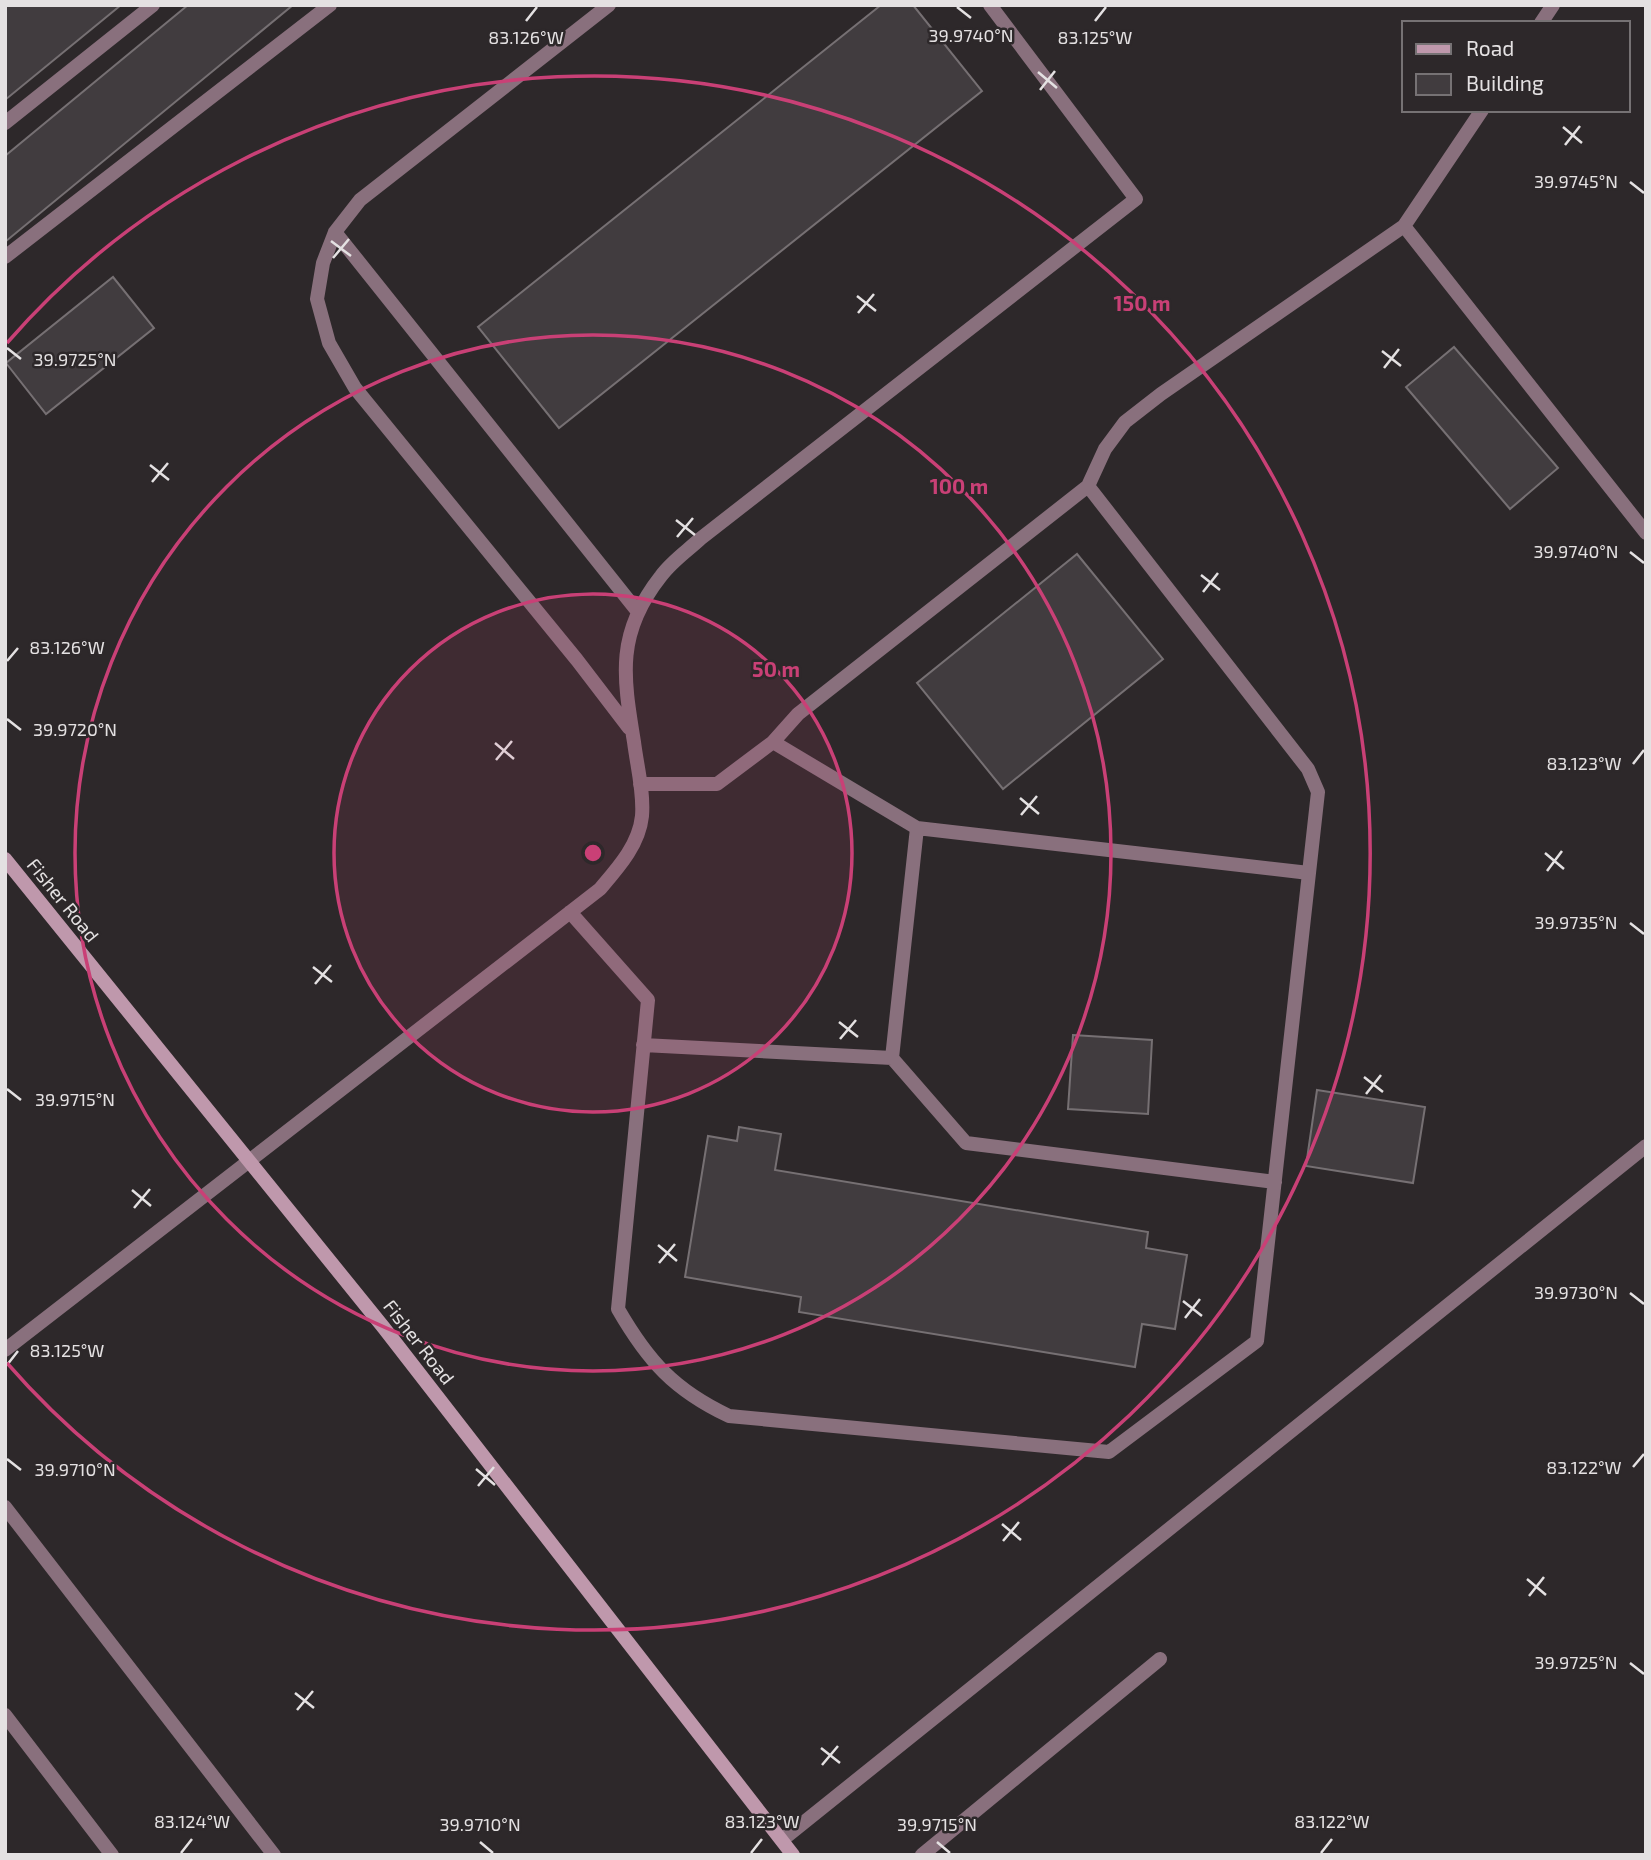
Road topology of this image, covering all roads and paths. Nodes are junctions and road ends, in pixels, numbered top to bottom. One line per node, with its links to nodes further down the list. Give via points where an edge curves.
1 (153, 5): 8 (lane)
2 (330, 5): 11 (lane)
3 (609, 5): 10 (lane, via 401,167 360,201)
4 (990, 5): 14 (lane, via 1136,199 699,539 662,575)
5 (1553, 5): 6 (lane)
6 (1542, 21)
7 (1481, 112): 9 (lane)
8 (5, 123)
9 (1405, 226): 12 (lane, via 1125,422 1105,449); 13 (lane)
10 (335, 232): 14 (lane); 15 (lane, via 323,263 317,299 329,342 355,388)
11 (5, 257)
12 (1088, 486): 16 (lane, via 798,714); 20 (lane, via 1308,769 1318,792)
13 (1646, 533)
14 (638, 612): 15 (lane, via 626,645 624,687)
15 (632, 732): 17 (lane)
16 (774, 742): 17 (lane, via 717,785); 18 (lane)
17 (640, 784): 21 (lane, via 642,818 628,855 600,889)
18 (917, 828): 20 (lane); 23 (lane)
19 (5, 859): 25 (main road, Fisher Road)
20 (1309, 873): 26 (lane)
21 (570, 912): 22 (lane, via 648,1000); 25 (lane)
22 (643, 1045): 23 (lane); 26 (lane, via 618,1309 639,1345 671,1380 729,1416 1109,1452 1257,1341)
23 (892, 1058): 26 (lane, via 966,1143)
24 (1646, 1146): 31 (lane)
25 (250, 1162): 27 (lane); 31 (main road, Fisher Road)
26 (1275, 1182)
27 (5, 1350)
28 (5, 1507): 33 (lane)
29 (1160, 1659): 35 (lane)
30 (5, 1715): 32 (lane)
31 (782, 1840): 34 (main road, Fisher Road)
32 (112, 1855)
33 (274, 1855)
34 (793, 1855)
35 (922, 1855)

